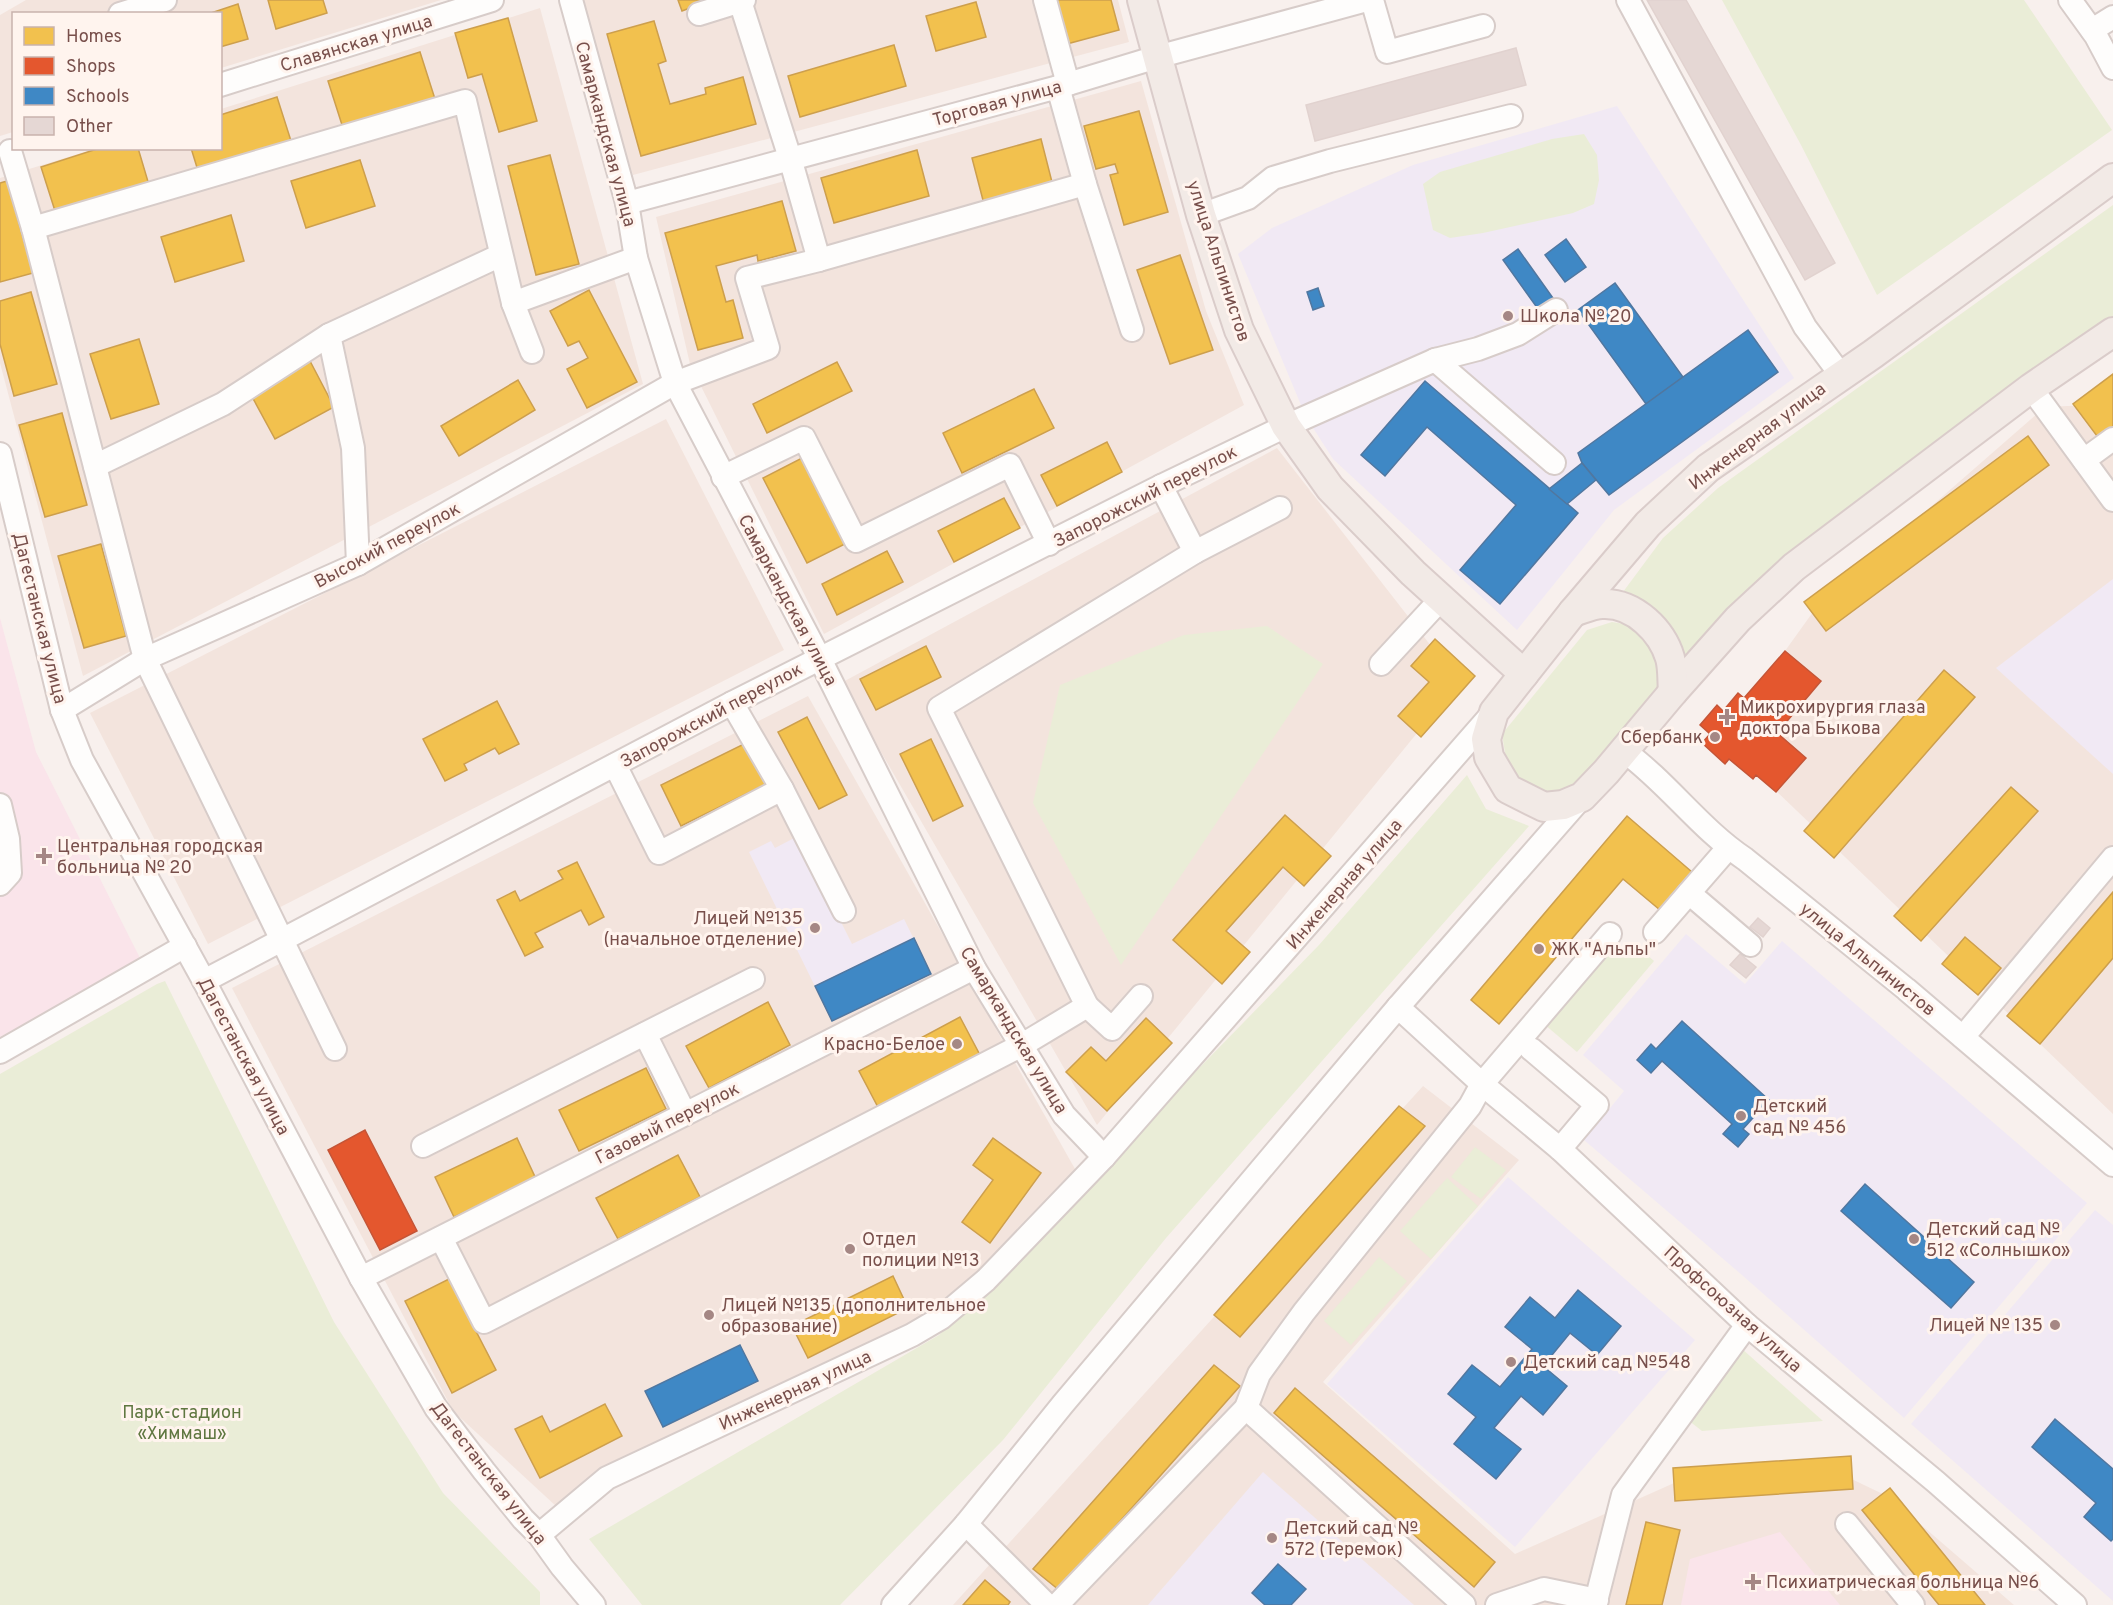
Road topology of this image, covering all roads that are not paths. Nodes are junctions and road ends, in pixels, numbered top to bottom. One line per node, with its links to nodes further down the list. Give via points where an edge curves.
1 (165, 0): 11 (street)
2 (492, 0): 18 (street, Славянская улица)
3 (571, 0): 25 (street, Самаркандская улица)
4 (1045, 0): 19 (street)
5 (1142, 0): 16 (main road, улица Альпинистов)
6 (1367, 0): 16 (street, Торговая улица)
7 (1372, 0): 14 (street, via 1387,52)
8 (1628, 0): 38 (street, via 1805,327)
9 (2070, 0): 15 (street)
10 (742, 1): 12 (street); 22 (street)
11 (126, 12)
12 (699, 14)
13 (2113, 17): 15 (street)
14 (1483, 26)
15 (2100, 38): 17 (street)
16 (1157, 57): 19 (street, Торговая улица); 26 (main road, улица Альпинистов)
17 (2113, 68)
18 (222, 84)
19 (1063, 85): 22 (street, Торговая улица); 24 (street)
20 (1511, 116): 26 (street, via 1273,178 1248,198)
21 (10, 151): 27 (street)
22 (790, 158): 25 (street, Торговая улица); 30 (street)
23 (2113, 178): 38 (main road, Инженерная улица)
24 (1085, 184): 30 (street); 33 (street)
25 (627, 203): 29 (street, Самаркандская улица)
26 (1201, 215): 41 (main road, улица Альпинистов, via 1239,330)
27 (33, 228): 28 (street, via 465,101); 46 (street)
28 (501, 255): 31 (street); 35 (street)
29 (636, 258): 31 (street); 39 (street, Самаркандская улица)
30 (819, 260): 39 (street, Высокий переулок, via 747,278 768,348)
31 (513, 303): 36 (street)
32 (1556, 310): 37 (street, Запорожский переулок, via 1518,334)
33 (1132, 330)
34 (2113, 332): 40 (main road)
35 (329, 335): 46 (street, via 223,404); 53 (street, via 353,448)
36 (532, 352)
37 (1435, 360): 41 (street, Запорожский переулок); 45 (street)
38 (1841, 375): 55 (main road, Инженерная улица, via 1708,468 1648,524)
39 (675, 383): 47 (street, Самаркандская улица); 53 (street, Высокий переулок)
40 (2031, 388): 44 (street); 60 (main road, via 1794,567 1738,619)
41 (1286, 426): 48 (street, Запорожский переулок); 54 (main road, улица Альпинистов, via 1330,488)
42 (2113, 439): 44 (street)
43 (0, 454): 62 (street, Дагестанская улица)
44 (2085, 460): 49 (street)
45 (1554, 463)
46 (95, 466): 57 (street)
47 (723, 477): 51 (street, via 804,438 856,541 1010,465); 56 (street, Самаркандская улица)
48 (1161, 486): 51 (street, Запорожский переулок); 52 (street)
49 (2113, 500)
50 (1280, 508): 52 (street)
51 (1049, 544): 56 (street, Запорожский переулок)
52 (1195, 552): 84 (street, via 939,708)
53 (358, 564): 57 (street, Высокий переулок)
54 (1441, 599): 58 (street); 59 (main road, улица Альпинистов)
55 (1573, 612): 59 (main road, Инженерная улица); 60 (main road, via 1604,603 1626,607 1648,623 1671,659)
56 (820, 658): 61 (street, Запорожский переулок); 79 (street, Самаркандская улица)
57 (146, 659): 62 (street, Высокий переулок); 76 (street)
58 (1381, 664)
59 (1524, 674): 63 (main road, Инженерная улица)
60 (1673, 692): 64 (main road)
61 (732, 703): 65 (street, Запорожский переулок); 66 (street)
62 (62, 710): 78 (street, Дагестанская улица, via 82,760)
63 (1494, 712): 67 (main road, via 1486,739 1489,757 1508,789 1544,807); 97 (street, Инженерная улица)
64 (1624, 751): 67 (main road); 69 (street, улица Альпинистов, via 1645,766)
65 (615, 765): 66 (street, via 659,853); 76 (street, Запорожский переулок)
66 (782, 789): 73 (street)
67 (1582, 797): 85 (street)
68 (0, 805): 71 (street, via 10,873)
69 (1728, 848): 72 (street); 87 (street, улица Альпинистов)
70 (2113, 858): 87 (street)
71 (0, 884)
72 (1689, 893): 75 (street); 77 (street)
73 (844, 911)
74 (1610, 933): 93 (street)
75 (1655, 933)
76 (281, 940): 81 (street, Запорожский переулок); 89 (street)
77 (1750, 945)
78 (184, 946): 81 (street, Дагестанская улица); 82 (street)
79 (974, 968): 88 (street, Самаркандская улица); 94 (street, Газовый переулок)
80 (753, 979): 86 (street)
81 (204, 981): 100 (street, Дагестанская улица)
82 (112, 989): 91 (street); 92 (street, via 105,1006)
83 (1141, 996): 84 (street, via 1112,1029)
84 (1088, 1006): 88 (street)
85 (1398, 1006): 93 (street, Профсоюзная улица); 103 (street)
86 (645, 1034): 94 (street); 95 (street)
87 (1963, 1037): 98 (street, улица Альпинистов)
88 (1022, 1046): 97 (street, Самаркандская улица, via 1064,1115); 99 (street, via 484,1322)
89 (335, 1049)
90 (1531, 1049): 96 (street, via 1597,1105)
91 (0, 1052)
92 (0, 1067)
93 (1482, 1084): 96 (street, Профсоюзная улица); 102 (street, via 1470,1106 1304,1312 1259,1374)
94 (685, 1114): 99 (street, Газовый переулок)
95 (423, 1146)
96 (1560, 1149): 101 (street, Профсоюзная улица)
97 (1104, 1157): 105 (street, Инженерная улица, via 986,1280 941,1318 607,1478)
98 (2113, 1165)
99 (441, 1238): 100 (street, Газовый переулок)
100 (361, 1278): 105 (street, Дагестанская улица, via 436,1408)
101 (1747, 1325): 106 (street, via 1623,1495); 114 (street, Профсоюзная улица, via 1936,1482)
102 (1246, 1408): 110 (street); 111 (street)
103 (966, 1524): 108 (street); 109 (street)
104 (1847, 1524): 113 (street)
105 (539, 1535): 107 (street, Дагестанская улица)
106 (1596, 1602): 112 (street, via 1544,1589)
107 (594, 1605)
108 (893, 1605)
109 (1047, 1605)
110 (1057, 1605)
111 (1464, 1605)
112 (1497, 1605)
113 (1913, 1605)
114 (2075, 1605)

